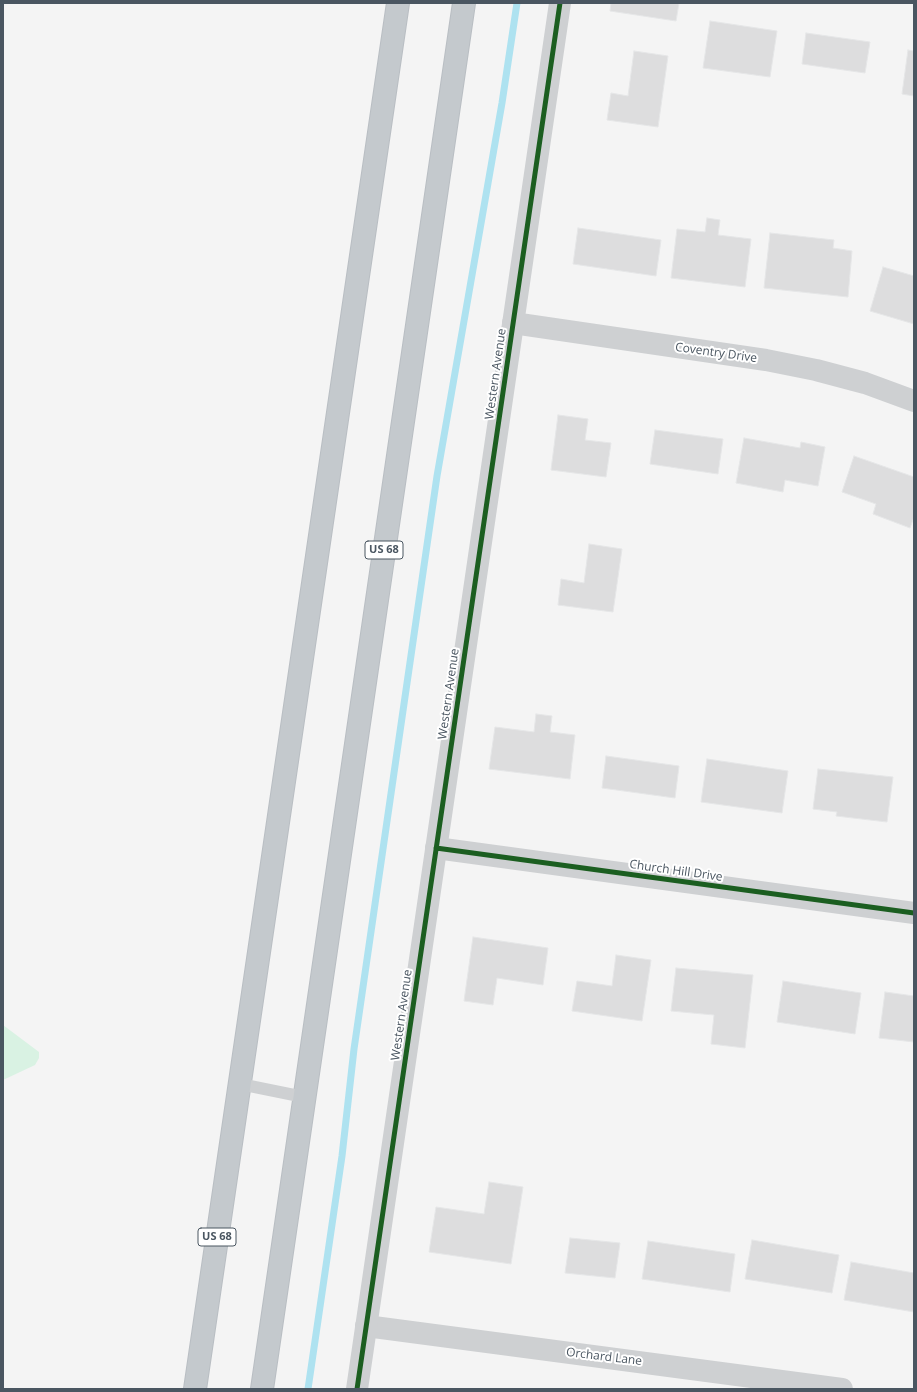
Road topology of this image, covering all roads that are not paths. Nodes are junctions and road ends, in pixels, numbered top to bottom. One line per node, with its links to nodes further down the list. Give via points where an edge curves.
1 (398, 3): 8 (highway, US 68)
2 (464, 3): 9 (highway, US 68)
3 (560, 3): 4 (street, Western Avenue)
4 (513, 323): 5 (street, Coventry Drive, via 766,360 865,383); 6 (street, Western Avenue)
5 (914, 401)
6 (436, 848): 7 (street, Church Hill Drive); 10 (street, Western Avenue)
7 (914, 913)
8 (240, 1084): 9 (lane); 11 (highway, US 68)
9 (304, 1097): 12 (highway, US 68)
10 (366, 1326): 13 (street, Western Avenue); 14 (street, Orchard Lane)
11 (195, 1389)
12 (262, 1389)
13 (357, 1389)
14 (842, 1389)

